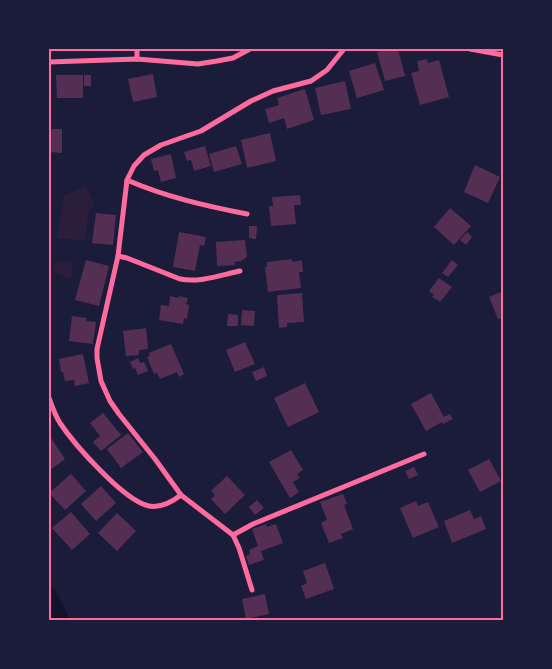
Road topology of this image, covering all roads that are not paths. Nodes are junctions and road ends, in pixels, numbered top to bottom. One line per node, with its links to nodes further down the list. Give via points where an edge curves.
1 (137, 49): 6 (street)
2 (250, 49): 6 (street, via 233,58 198,64)
3 (344, 49): 8 (street, via 327,70 311,81 273,91 201,131 144,154)
4 (470, 49): 5 (street)
5 (503, 56)
6 (137, 59): 7 (street)
7 (49, 62)
8 (127, 180): 9 (street, via 185,200); 10 (street)
9 (247, 214)
10 (118, 256): 11 (street, via 188,280); 14 (street, via 97,349 101,381 118,414)
11 (240, 271)
12 (49, 398): 14 (street, via 60,422 84,454 123,493 150,506 171,502)
13 (424, 454): 15 (street)
14 (181, 495): 15 (street)
15 (233, 535): 16 (street)
16 (252, 590)

